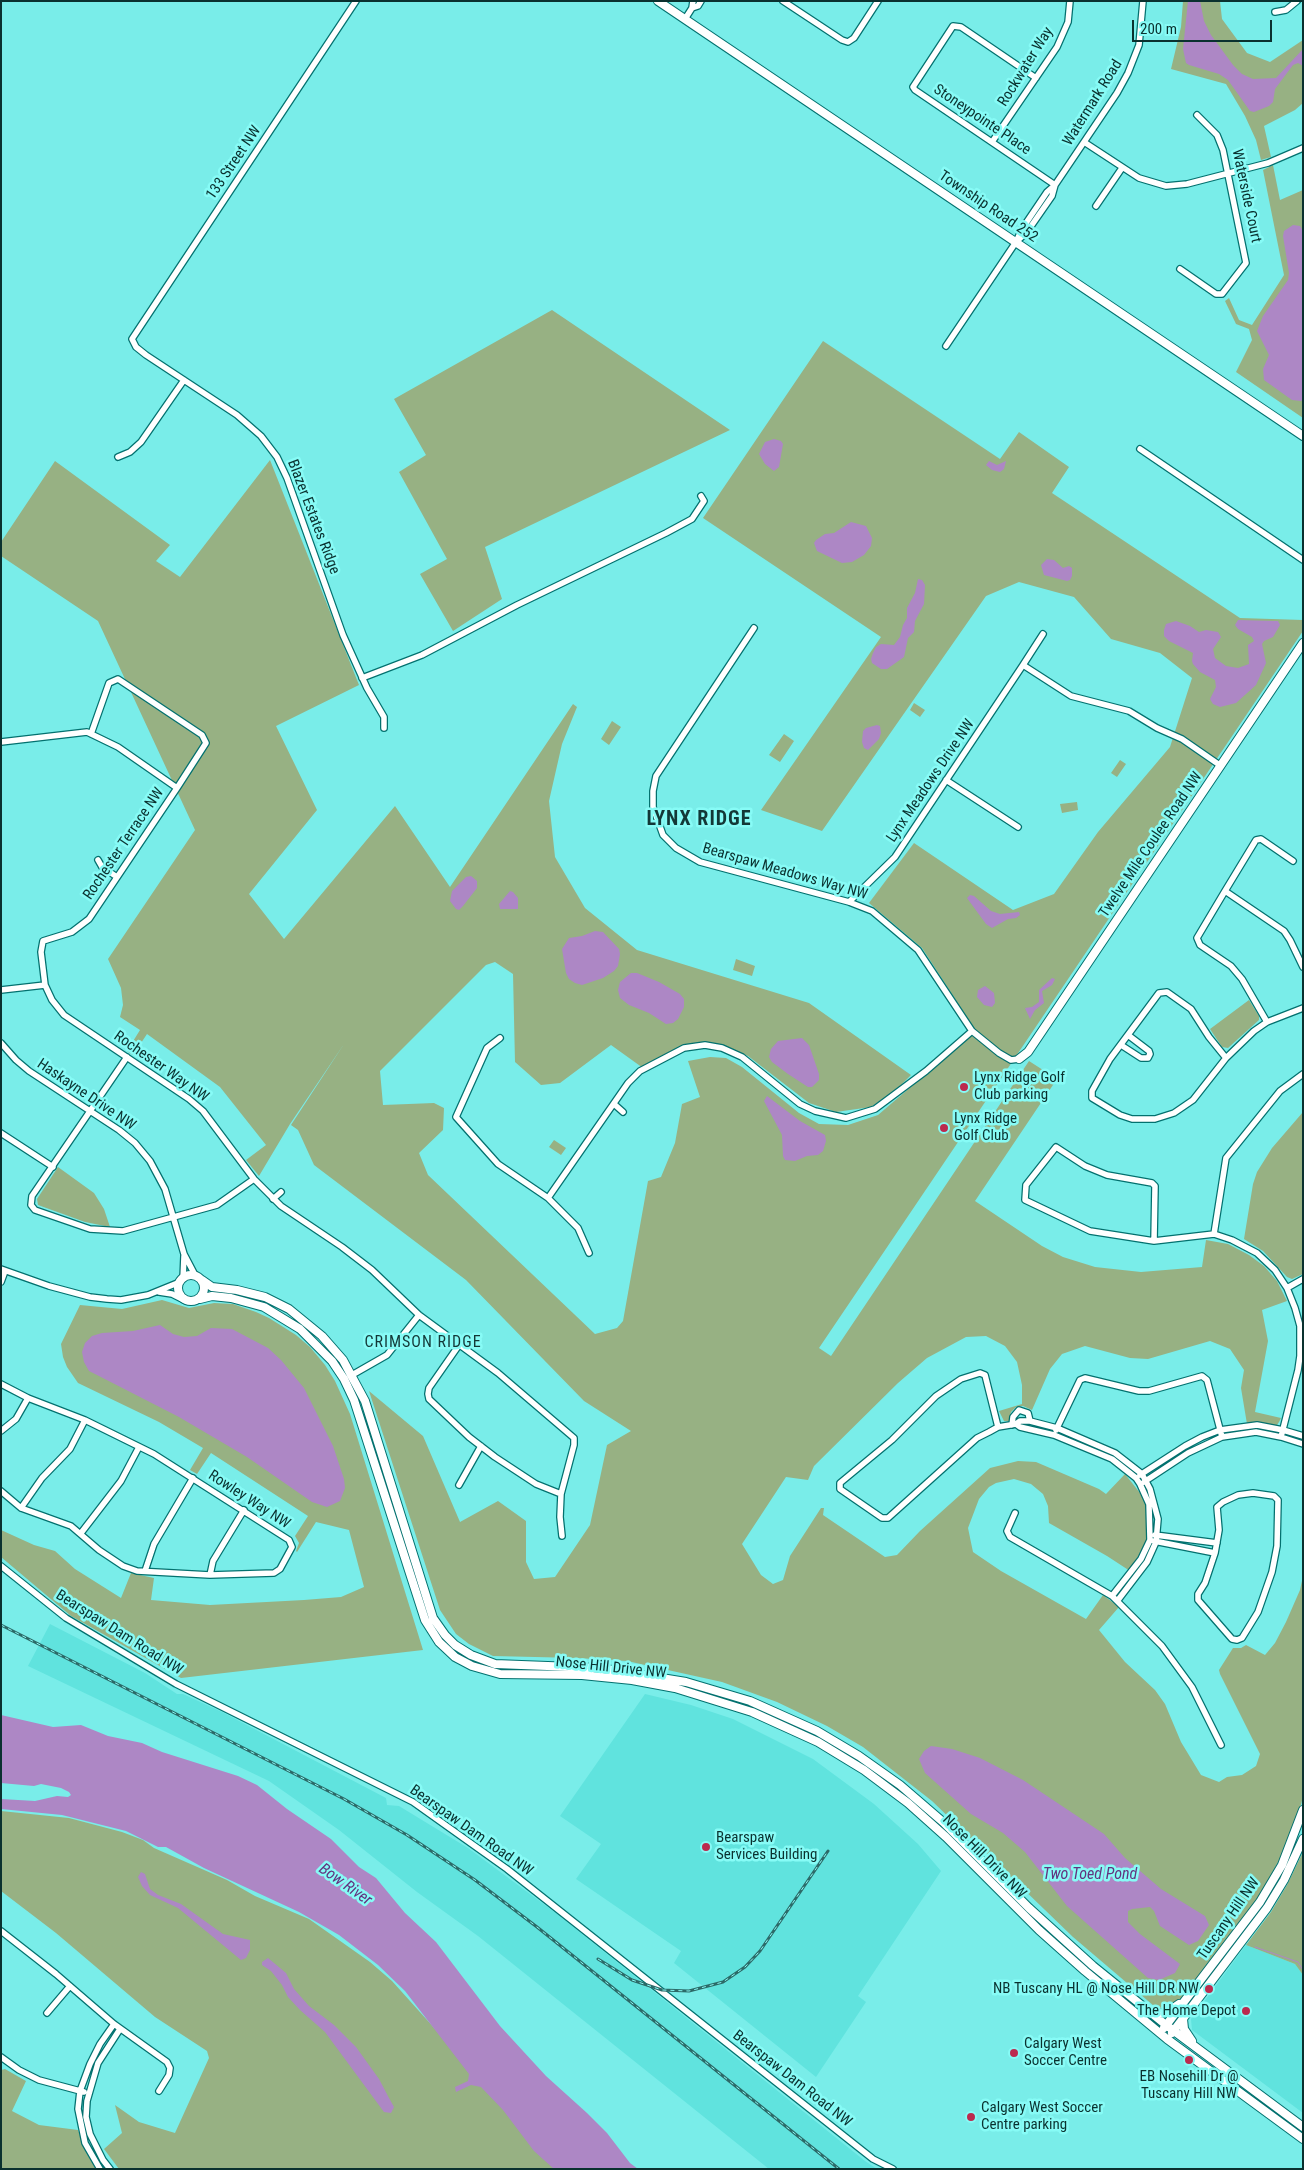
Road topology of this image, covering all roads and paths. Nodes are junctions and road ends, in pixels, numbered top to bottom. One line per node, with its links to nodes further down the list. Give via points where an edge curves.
1 (356, 1): 23 (street, 133 Street NW)
2 (658, 1): 11 (street, Township Road 252)
3 (701, 1): 9 (street, via 698,6)
4 (878, 1): 8 (street, via 848,42)
5 (1070, 1): 12 (street, Rockwater Way, via 1063,35)
6 (1143, 1): 15 (street, Watermark Road, via 1142,30 1134,59 1117,93)
7 (1297, 1): 10 (street, via 1286,10)
8 (786, 2)
9 (693, 5): 11 (street)
10 (1275, 12)
11 (684, 19): 21 (street, Township Road 252)
12 (1036, 78): 14 (street, Rockwater Way); 14 (street, Stoneypointe Place, via 961,27 950,28 913,86)
13 (1197, 114): 18 (street, Waterside Court, via 1220,142)
14 (992, 142): 19 (street, Stoneypointe Place)
15 (1084, 142): 17 (street); 19 (street, Watermark Road)
16 (1303, 148): 18 (street, via 1268,163)
17 (1122, 168): 18 (street, via 1148,182 1166,186); 20 (street)
18 (1228, 174): 22 (street, Waterside Court, via 1246,263 1222,294 1216,294)
19 (1055, 184): 21 (street, Watermark Road, via 1052,196)
20 (1096, 206)
21 (1016, 242): 24 (street, Watermark Road); 26 (street, Township Road 252)
22 (1180, 269)
23 (132, 340): 25 (street, Blazer Estates Ridge, via 136,348)
24 (946, 346)
25 (184, 380): 28 (street, via 140,442 130,452); 35 (street, Blazer Estates Ridge, via 237,415 261,436 277,457)
26 (1303, 436)
27 (1140, 449): 30 (street)
28 (118, 457)
29 (701, 496): 35 (street, via 704,501 692,519 659,537 422,655)
30 (1303, 560)
31 (754, 628): 47 (street, Bearspaw Meadows Way NW, via 656,776 653,791 656,820 663,835 688,857)
32 (1043, 634): 34 (street, Lynx Meadows Drive NW)
33 (1303, 643): 39 (street, Twelve Mile Coulee Road NW)
34 (1023, 665): 39 (street, via 1071,696 1129,711 1182,739); 40 (street, Lynx Meadows Drive NW)
35 (362, 678): 36 (street, Blazer Estates Ridge, via 384,718)
36 (384, 728)
37 (91, 734): 38 (street, Rochester Terrace NW, via 74,733); 41 (street, Rochester Terrace NW, via 118,747); 41 (street, via 109,684 118,679 202,735 206,743)
38 (1, 742)
39 (1221, 766): 60 (street, Twelve Mile Coulee Road NW, via 1028,1052)
40 (946, 780): 42 (street); 47 (street, Lynx Meadows Drive NW, via 895,857)
41 (177, 788): 45 (street, Rochester Terrace NW)
42 (1018, 827)
43 (98, 860): 45 (street, via 102,867)
44 (1293, 861): 46 (street, via 1261,839 1256,840)
45 (117, 877): 49 (street, Rochester Terrace NW, via 81,926 61,937 42,942)
46 (1226, 891): 48 (street, via 1284,931); 52 (street, via 1197,938 1200,945 1231,966 1242,979)
47 (849, 902): 53 (street, Bearspaw Meadows Way NW, via 872,911 918,950)
48 (1303, 967)
49 (45, 985): 50 (street); 58 (street, Rochester Way NW, via 64,1015)
50 (1, 990)
51 (1303, 1008): 52 (street)
52 (1267, 1022): 59 (street)
53 (972, 1031): 60 (street, Bearspaw Meadows Way NW, via 999,1053 1011,1060); 62 (street, via 875,1109 846,1118 800,1104 742,1057 705,1045 684,1048 640,1071)
54 (1128, 1035): 57 (street); 57 (street, via 1149,1051 1148,1058 1142,1058); 59 (street, via 1159,993 1167,992 1191,1009)
55 (500, 1038): 69 (street, via 487,1048 456,1117 498,1164)
56 (1, 1043): 63 (street, Haskayne Drive NW, via 16,1060)
57 (1121, 1045): 59 (street, via 1092,1091 1092,1098 1132,1119 1155,1119 1174,1113 1204,1087)
58 (127, 1057): 63 (street); 67 (street, Rochester Way NW, via 204,1111)
59 (1226, 1058)
60 (1019, 1059)
61 (1303, 1074): 72 (street, via 1280,1091 1226,1158)
62 (614, 1104): 64 (street); 69 (street)
63 (90, 1112): 66 (street); 71 (street, Haskayne Drive NW, via 135,1143 150,1161 165,1189)
64 (624, 1112)
65 (2, 1134): 66 (street)
66 (52, 1167): 71 (street, via 32,1196 31,1205 42,1214 109,1232 140,1228)
67 (254, 1180): 70 (street, Rochester Way NW); 71 (street, via 216,1205)
68 (281, 1192): 70 (street)
69 (548, 1198): 74 (street, via 578,1228)
70 (273, 1199): 85 (street, Rochester Way NW, via 372,1270)
71 (174, 1218): 75 (street, Haskayne Drive NW)
72 (1214, 1234): 73 (street); 81 (street, via 1256,1253 1275,1270)
73 (1154, 1240): 73 (street, via 1090,1231 1025,1200 1026,1186 1056,1147 1085,1166 1107,1175 1152,1182 1156,1186)
74 (590, 1253)
75 (184, 1254): 77 (street, Haskayne Drive NW); 79 (street, Haskayne Drive NW)
76 (3, 1270): 80 (street); 82 (street, via 90,1297 121,1300)
77 (198, 1278): 79 (street, via 186,1276); 83 (street, via 204,1288); 88 (street, Nose Hill Drive NW, via 212,1287 265,1297 289,1309 322,1336)
78 (1303, 1278): 81 (street)
79 (181, 1280): 82 (street); 84 (street, via 179,1292)
80 (1, 1282)
81 (1287, 1288): 87 (street, via 1300,1326)
82 (159, 1292): 84 (street)
83 (200, 1299): 84 (street); 89 (street, Nose Hill Drive NW, via 212,1296 239,1299 280,1315 320,1347)
84 (184, 1300)
85 (419, 1315): 86 (street, Rochester Way NW); 88 (street, via 387,1355)
86 (459, 1345): 105 (street, via 429,1388 428,1396); 114 (street, Rochester Way NW, via 504,1378 574,1438)
87 (1300, 1370): 98 (street)
88 (352, 1375): 89 (street); 134 (street, Nose Hill Drive NW, via 365,1401 433,1618 455,1645 471,1656 495,1664 600,1668 686,1682 750,1701 817,1731 881,1770 918,1800 1069,1945)
89 (344, 1379): 140 (street, Nose Hill Drive NW, via 354,1400 424,1620 439,1642 456,1657 472,1666 500,1674 582,1675 675,1688 752,1712 818,1742 864,1770 908,1803 1064,1953)
90 (1, 1384): 91 (street, Rowley Way NW)
91 (28, 1398): 92 (street, Rowley Way NW); 99 (street, via 16,1419)
92 (85, 1420): 106 (street, Rowley Way NW); 115 (street, via 70,1449 38,1483)
93 (1030, 1421): 94 (street); 94 (street, via 1028,1413 1019,1410 1012,1417); 96 (street)
94 (1014, 1425): 95 (street); 100 (street)
95 (998, 1427): 95 (street, via 977,1438 888,1518 882,1518 840,1488 840,1483 892,1440 936,1396 961,1379 980,1373 984,1375)
96 (1057, 1428): 97 (street, via 1080,1380 1085,1378 1139,1392 1202,1376 1207,1380); 100 (street); 107 (street, via 1116,1453)
97 (1220, 1430): 98 (street, via 1257,1425); 102 (street); 107 (street, via 1185,1446)
98 (1283, 1430): 101 (street); 103 (street)
99 (1, 1432)
100 (1054, 1435): 109 (street, via 1112,1460)
101 (1303, 1436)
102 (1222, 1437): 103 (street, via 1256,1432); 110 (street, via 1188,1453)
103 (1282, 1437): 104 (street)
104 (1303, 1444)
105 (481, 1446): 111 (street); 114 (street, via 531,1481)
106 (139, 1447): 108 (street, Rowley Way NW); 118 (street, via 120,1481)
107 (1142, 1474): 109 (street); 110 (street)
108 (192, 1478): 116 (street, Rowley Way NW); 124 (street, via 156,1538)
109 (1136, 1478): 112 (street)
110 (1147, 1481): 112 (street); 120 (street, via 1154,1502)
111 (459, 1484)
112 (1140, 1484): 120 (street, via 1149,1504)
113 (1, 1491): 115 (street, Rowley Way NW)
114 (561, 1494): 119 (street)
115 (21, 1508): 118 (street, Rowley Way NW, via 63,1522)
116 (244, 1510): 125 (street, via 213,1561); 125 (street, Rowley Way NW, via 289,1540 292,1547 277,1572)
117 (1015, 1513): 126 (street, via 1007,1531 1010,1537)
118 (81, 1533): 124 (street, Rowley Way NW, via 92,1545 123,1566)
119 (562, 1536)
120 (1154, 1538): 121 (street); 122 (street); 126 (street, via 1147,1562)
121 (1217, 1544): 122 (street); 122 (street, via 1217,1507 1223,1502 1253,1493 1274,1496 1278,1500 1277,1546 1272,1572 1258,1612 1242,1638 1237,1640 1232,1639 1198,1600)
122 (1215, 1553)
123 (1, 1566): 151 (street, Bearspaw Dam Road NW, via 66,1618 176,1684 413,1802 507,1869 873,2159)
124 (145, 1571): 125 (street, Rowley Way NW)
125 (210, 1576)
126 (1115, 1598): 127 (street, via 1162,1646 1182,1673)
127 (1221, 1745)
128 (1303, 1810): 132 (street, Tuscany Hill NW, via 1282,1865 1265,1894 1242,1929)
129 (1303, 1839): 135 (street, Tuscany Hill NW, via 1268,1908)
130 (1, 1931): 131 (street)
131 (70, 1986): 133 (street); 136 (street)
132 (1191, 1993): 134 (street, via 1166,2014); 137 (street, Tuscany Hill NW)
133 (47, 2013)
134 (1152, 2014): 137 (street, Nose Hill Drive NW)
135 (1183, 2019): 139 (street, Tuscany Hill NW); 143 (street, via 1187,2036)
136 (114, 2024): 138 (street); 144 (street, via 96,2052)
137 (1166, 2026): 139 (street, Nose Hill Drive NW); 140 (street, Tuscany Hill NW)
138 (120, 2029): 145 (street, via 167,2062 169,2075); 146 (street, via 98,2064)
139 (1174, 2031): 141 (street, Tuscany Hill NW); 143 (street, Nose Hill Drive NW)
140 (1160, 2033): 141 (street, Nose Hill Drive NW)
141 (1168, 2039): 148 (street, Nose Hill Drive NW)
142 (1, 2057): 144 (street, via 39,2080)
143 (1214, 2062): 147 (street, Nose Hill Drive NW)
144 (80, 2091): 146 (street); 149 (street, via 81,2128 85,2143)
145 (159, 2091)
146 (88, 2093): 150 (street, via 86,2117 90,2134)
147 (1303, 2127)
148 (1303, 2138)
149 (100, 2169)
150 (110, 2169)
151 (893, 2169)

